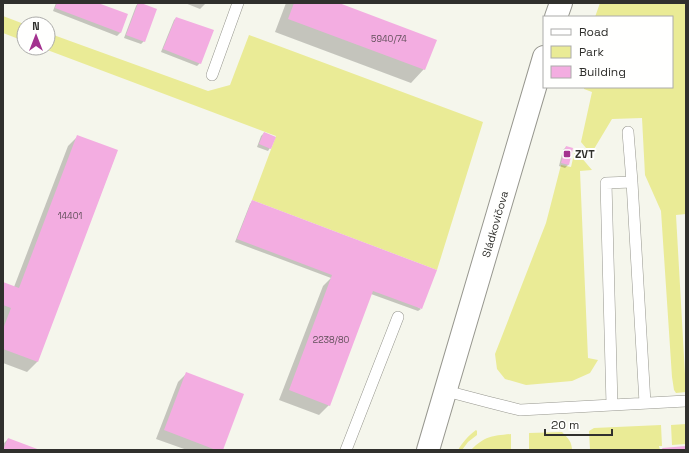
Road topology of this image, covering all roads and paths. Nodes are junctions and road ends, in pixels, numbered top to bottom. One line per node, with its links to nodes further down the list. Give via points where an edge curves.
1 (238, 3): 5 (lane)
2 (561, 3): 3 (main road)
3 (556, 16)
4 (543, 60): 9 (main road, Sládkovičova)
5 (212, 75)
6 (628, 132): 7 (lane)
7 (632, 182): 11 (lane); 12 (lane, via 606,183)
8 (398, 317): 13 (lane)
9 (446, 391): 12 (lane, via 520,410); 14 (main road, Sládkovičova)
10 (686, 401): 11 (lane)
11 (645, 403): 12 (lane)
12 (612, 405)
13 (346, 450)
14 (428, 450)

